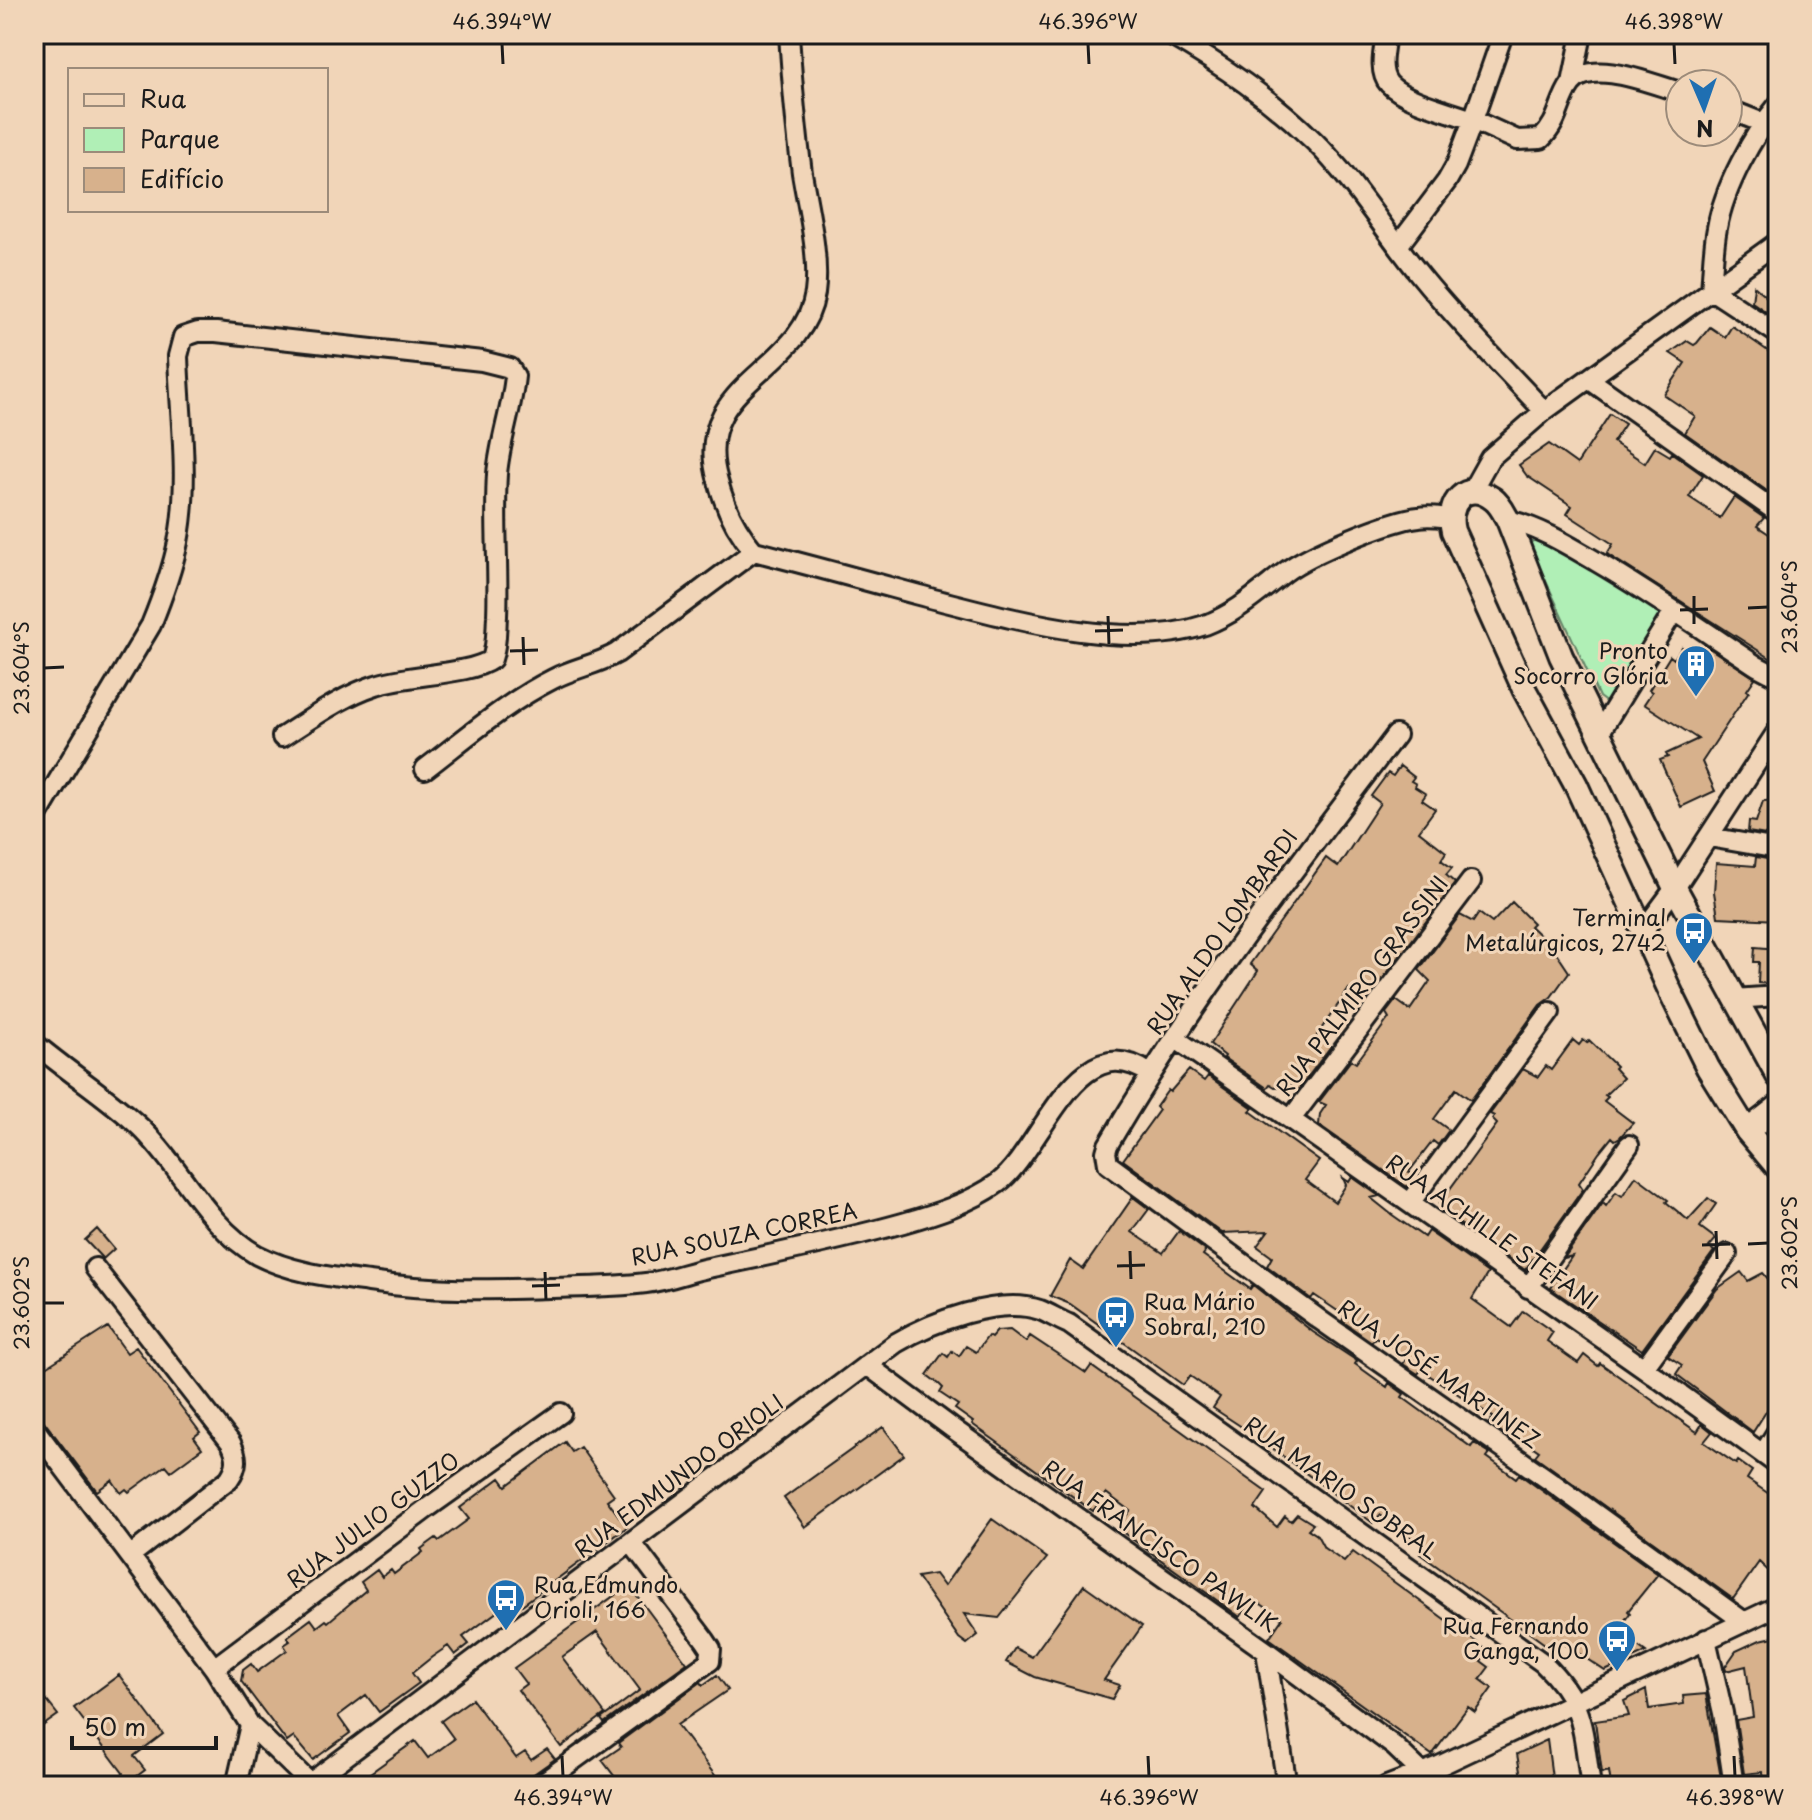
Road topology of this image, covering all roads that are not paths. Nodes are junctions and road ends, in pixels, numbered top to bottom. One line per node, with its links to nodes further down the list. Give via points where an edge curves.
1 (789, 34): 22 (street, via 815,294 799,331 718,420 713,449 722,497)
2 (1168, 34): 13 (street, via 1260,92 1317,143)
3 (1386, 34): 10 (street, via 1383,70 1388,84)
4 (1503, 34): 10 (street)
5 (1582, 34): 6 (street)
6 (1572, 83): 7 (street, via 1602,71); 10 (street, via 1541,139 1517,140)
7 (1664, 88)
8 (1778, 105): 11 (street)
9 (1744, 115): 11 (street)
10 (1473, 120): 13 (street, via 1452,173)
11 (1763, 123): 14 (street, via 1717,225)
12 (1778, 242): 14 (street)
13 (1398, 246): 17 (street)
14 (1711, 290): 15 (street); 16 (street)
15 (1778, 334)
16 (1590, 380): 17 (street); 19 (street)
17 (1544, 411): 18 (street, via 1490,458)
18 (1471, 492): 20 (street, via 1452,505); 21 (street, via 1496,501)
19 (1778, 513)
20 (1450, 518): 22 (street, via 1402,520 1343,543 1295,565 1255,598 1204,625 1155,634 1069,630 1016,620); 35 (street, via 1524,689 1576,785)
21 (1508, 520): 23 (street, via 1556,538); 26 (street, via 1561,656)
22 (754, 551): 29 (street, via 617,653 513,702)
23 (1674, 611): 24 (street); 26 (street)
24 (1778, 677)
25 (1778, 730): 31 (street)
26 (1600, 732): 34 (street)
27 (1396, 735): 39 (street, RUA ALDO LOMBARDI, via 1255,922)
28 (282, 737): 30 (street, via 375,685 475,668 492,659 498,597 497,471 515,384 510,368 216,332 183,337 178,356 183,503 166,590 151,625)
29 (425, 769)
30 (34, 821)
31 (1709, 837): 32 (street); 34 (street)
32 (1778, 849)
33 (1471, 881): 44 (street, RUA PALMIRO GRASSINI)
34 (1675, 888): 35 (street); 37 (street)
35 (1643, 931): 45 (street, via 1708,1068)
36 (1778, 996): 37 (street)
37 (1734, 999): 42 (street)
38 (1550, 1012): 49 (street)
39 (1176, 1039): 41 (street, RUA ALDO LOMBARDI); 44 (street, RUA ACHILLE STEFANI)
40 (34, 1043): 41 (street, RUA SOUZA CORREA, via 138,1126 218,1224 256,1254 320,1275 458,1291 648,1283 933,1214 971,1199 1016,1167 1094,1065 1136,1064)
41 (1150, 1074): 47 (street, RUA ALDO LOMBARDI, via 1108,1145)
42 (1778, 1076)
43 (1778, 1107): 45 (street)
44 (1291, 1119): 49 (street, RUA ACHILLE STEFANI)
45 (1747, 1131): 48 (street)
46 (1629, 1145): 52 (street)
47 (1108, 1164): 63 (street, RUA JOSÉ MARTINEZ)
48 (1778, 1168)
49 (1410, 1203): 52 (street, RUA ACHILLE STEFANI)
50 (1727, 1254): 55 (street)
51 (95, 1268): 61 (street, via 236,1454 229,1479)
52 (1528, 1288): 55 (street, RUA ACHILLE STEFANI)
53 (1069, 1324): 54 (street, RUA EDMUNDO ORIOLI, via 1038,1309 978,1311 923,1327); 67 (street, RUA MARIO SOBRAL, via 1543,1663)
54 (867, 1365): 60 (street, RUA EDMUNDO ORIOLI); 65 (street, RUA FRANCISCO PAWLIK)
55 (1644, 1368): 59 (street, RUA ACHILLE STEFANI)
56 (561, 1413): 66 (street, RUA JULIO GUZZO)
57 (34, 1428): 61 (street)
58 (1778, 1430): 59 (street)
59 (1770, 1460)
60 (631, 1542): 70 (street, RUA EDMUNDO ORIOLI); 71 (street, via 711,1649 710,1661)
61 (131, 1555): 66 (street)
62 (1778, 1606): 63 (street)
63 (1743, 1621): 64 (street)
64 (1706, 1639): 67 (street); 77 (street)
65 (1266, 1651): 69 (street, RUA FRANCISCO PAWLIK); 73 (street)
66 (214, 1668): 68 (street)
67 (1576, 1702): 69 (street); 76 (street)
68 (250, 1725): 70 (street); 72 (street)
69 (1430, 1769): 74 (street); 75 (street)
70 (310, 1785)
71 (540, 1785)
72 (236, 1786)
73 (1287, 1786)
74 (1387, 1786)
75 (1442, 1786)
76 (1591, 1786)
77 (1734, 1786)

